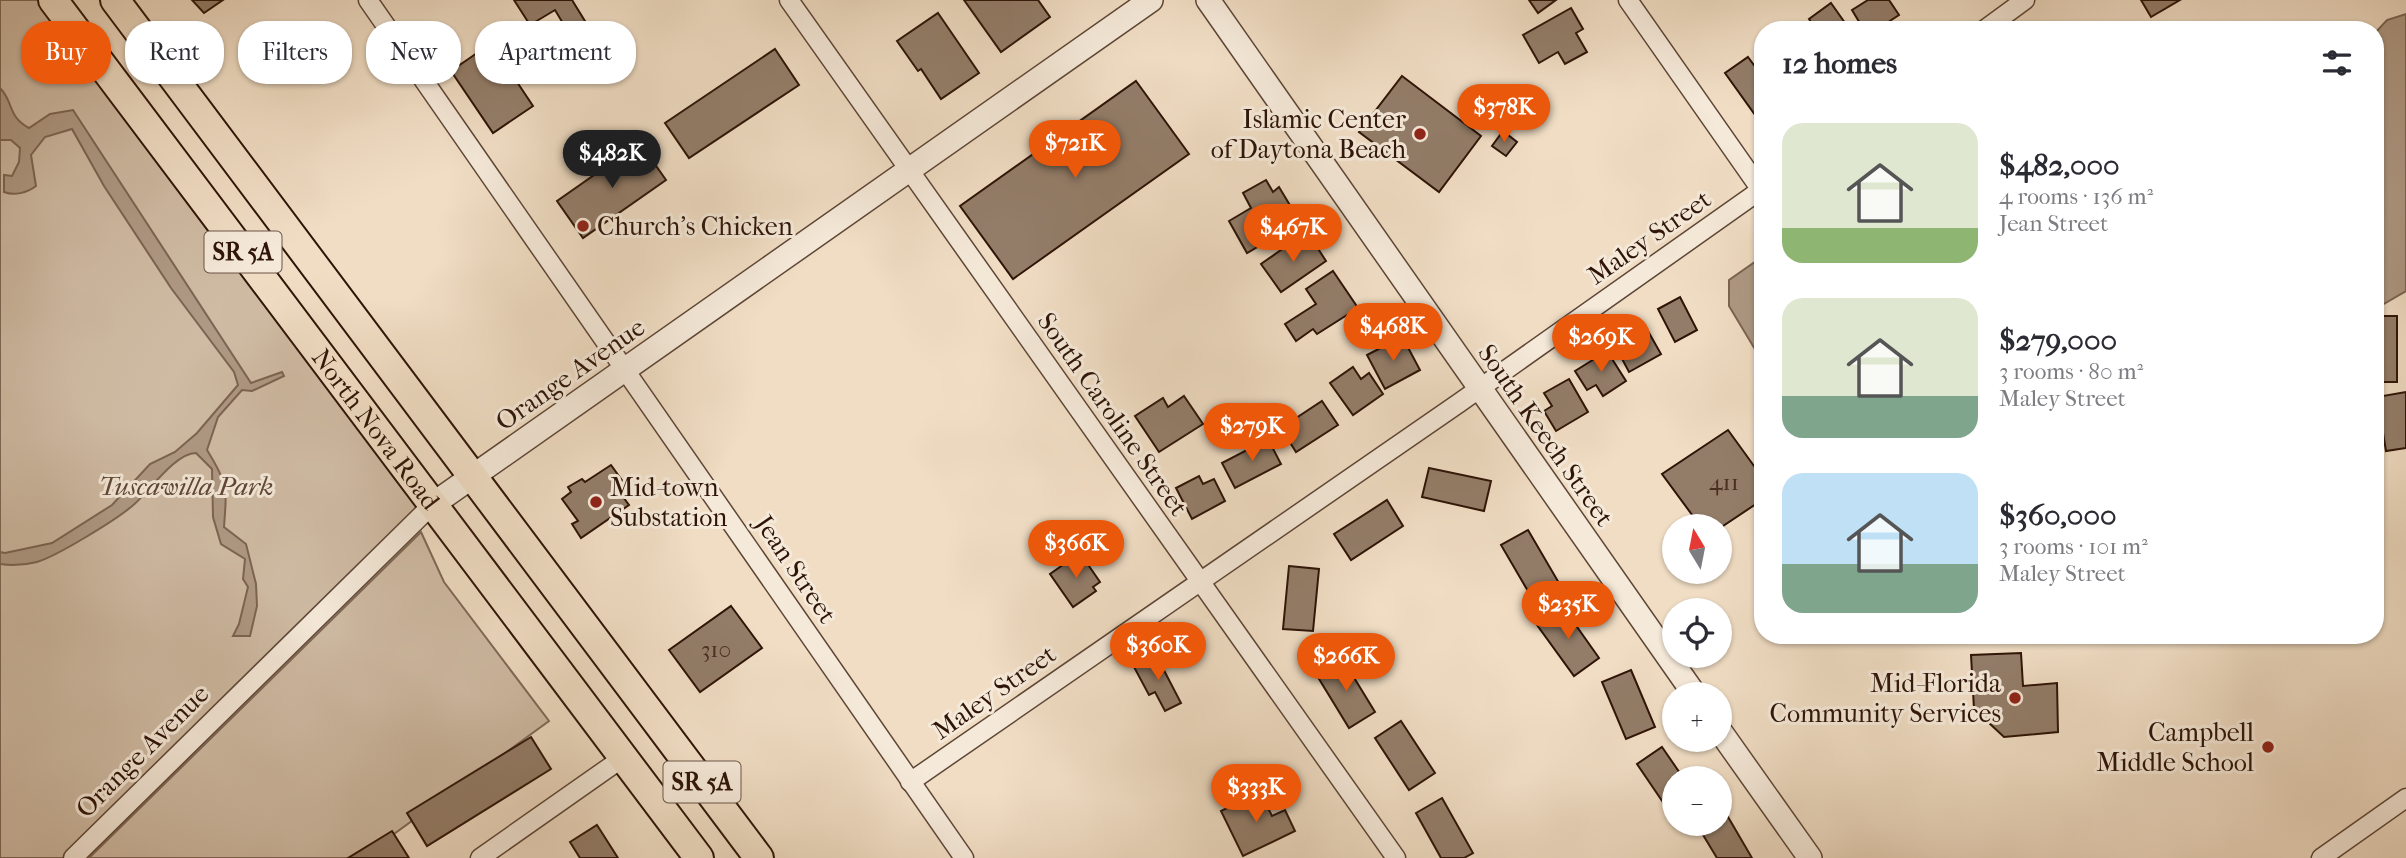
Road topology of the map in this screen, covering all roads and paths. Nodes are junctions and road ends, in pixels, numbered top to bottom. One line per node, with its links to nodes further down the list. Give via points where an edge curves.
1 (53, 0): 16 (main road, North Nova Road / SR 5A)
2 (115, 0): 15 (main road, North Nova Road / SR 5A)
3 (368, 0): 13 (street, Jean Street)
4 (789, 0): 10 (street, South Caroline Street)
5 (1151, 0): 10 (street, Orange Avenue)
6 (1208, 0): 14 (street, South Keech Street)
7 (1628, 0): 11 (street)
8 (2025, 0): 9 (street)
9 (1996, 21)
10 (908, 170): 13 (street, Orange Avenue); 17 (street, South Caroline Street)
11 (1754, 179)
12 (1754, 196): 14 (street, Maley Street)
13 (626, 369): 15 (street, Orange Avenue); 21 (street, Jean Street)
14 (1479, 389): 17 (street, Maley Street); 18 (street, South Keech Street)
15 (472, 477): 16 (street, Orange Avenue); 26 (main road, North Nova Road / SR 5A)
16 (432, 505): 20 (main road, North Nova Road / SR 5A); 23 (street, Orange Avenue)
17 (1200, 582): 21 (street, Maley Street); 28 (street, South Caroline Street)
18 (1686, 682)
19 (1732, 748): 29 (street)
20 (624, 757): 24 (street); 25 (main road, North Nova Road / SR 5A)
21 (910, 782): 27 (street, Jean Street)
22 (2406, 797): 30 (street)
23 (73, 858)
24 (480, 858)
25 (699, 858)
26 (759, 858)
27 (964, 858)
28 (1396, 858)
29 (1810, 858)
30 (2321, 858)

